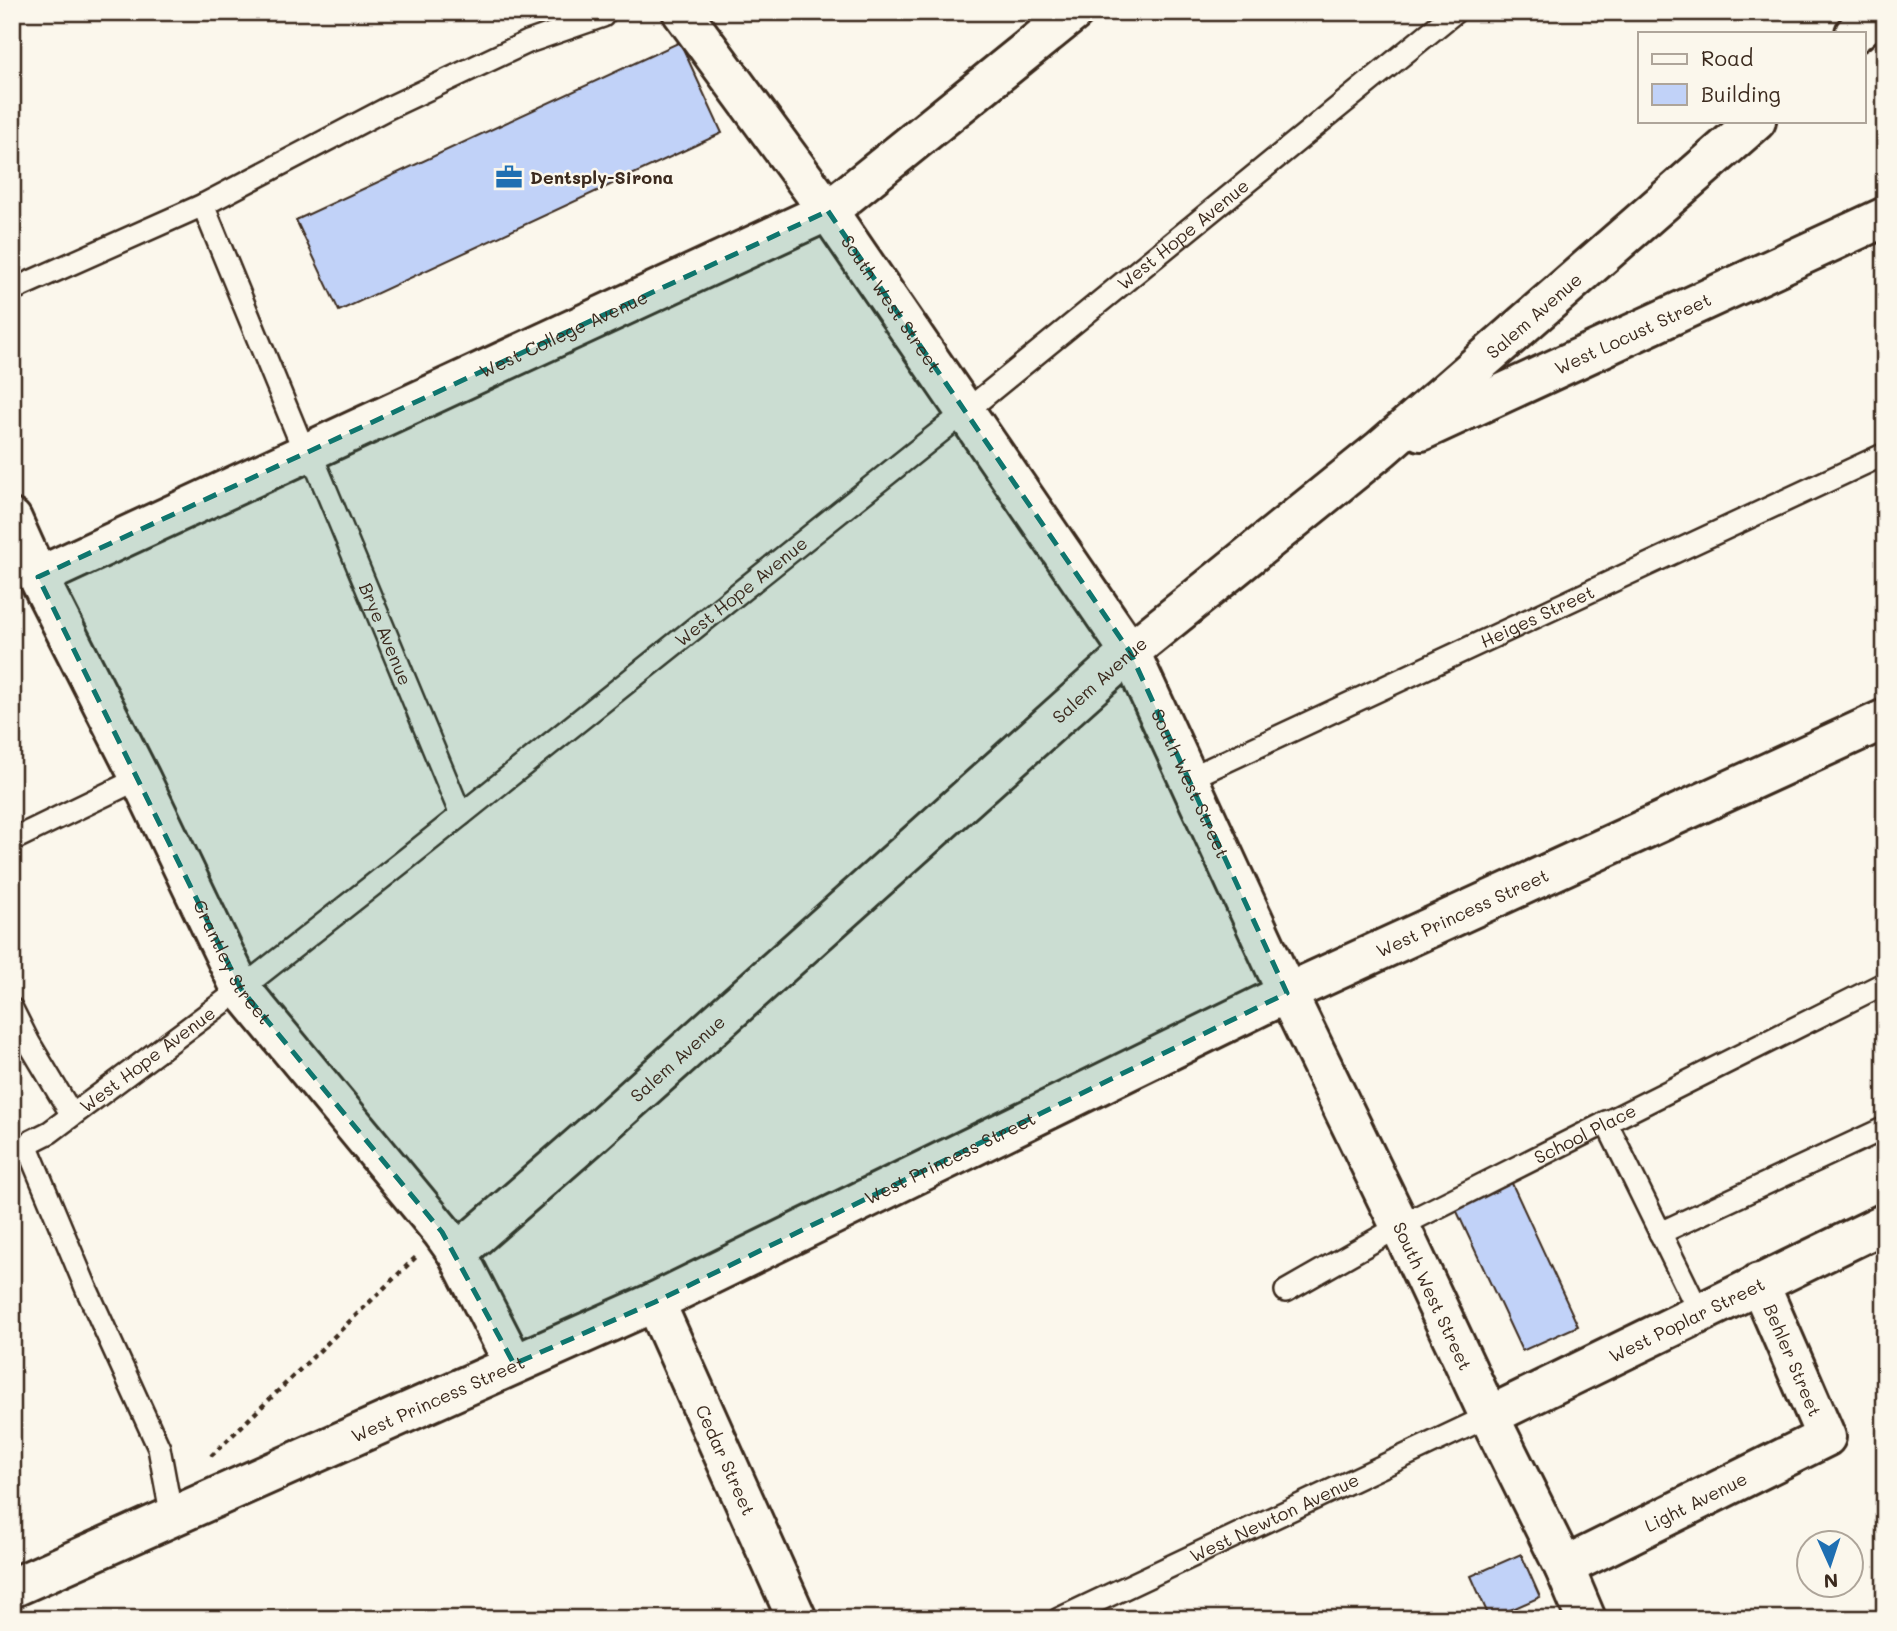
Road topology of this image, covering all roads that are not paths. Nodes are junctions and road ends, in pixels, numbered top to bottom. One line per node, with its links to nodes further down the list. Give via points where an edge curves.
1 (682, 12): 9 (street, South West Street)
2 (1074, 12): 9 (street, West College Avenue)
3 (1455, 12): 12 (lane, West Hope Avenue)
4 (1880, 12): 6 (street)
5 (603, 16): 8 (lane, via 528,42 399,102)
6 (1857, 32)
7 (1755, 122): 13 (street, Salem Avenue)
8 (203, 205): 11 (lane); 14 (lane, Brye Avenue)
9 (828, 211): 12 (street, South West Street); 14 (street, West College Avenue)
10 (1885, 217): 13 (street, West Locust Street)
11 (12, 290)
12 (965, 412): 18 (street, South West Street); 22 (lane, West Hope Avenue)
13 (1381, 449): 18 (street, Salem Avenue)
14 (308, 452): 17 (street, West College Avenue); 22 (lane, Brye Avenue)
15 (1885, 454): 21 (lane, Heiges Street)
16 (12, 519): 17 (street, Grantley Street)
17 (25, 583): 20 (street, Grantley Street)
18 (1130, 652): 21 (street, South West Street); 35 (street, Salem Avenue, via 593,1134)
19 (1885, 719): 26 (street, West Princess Street)
20 (140, 778): 23 (lane); 25 (street, Grantley Street)
21 (1190, 778): 26 (street, South West Street)
22 (461, 815): 25 (lane, West Hope Avenue)
23 (12, 840)
24 (1885, 983): 29 (lane, School Place)
25 (241, 989): 28 (lane, West Hope Avenue); 35 (street, Grantley Street)
26 (1287, 993): 33 (street, South West Street); 38 (street, West Princess Street)
27 (12, 1009): 28 (lane)
28 (72, 1115): 31 (lane, West Hope Avenue)
29 (1606, 1122): 33 (lane, School Place); 34 (lane)
30 (1885, 1128): 34 (lane)
31 (19, 1147): 43 (lane, via 159,1448)
32 (1885, 1223): 36 (street, West Poplar Street)
33 (1400, 1226): 37 (lane, School Place); 41 (street, South West Street)
34 (1660, 1233): 39 (lane)
35 (450, 1242): 40 (street, Grantley Street)
36 (1759, 1283): 39 (street, West Poplar Street); 42 (street, Behler Street)
37 (1286, 1291)
38 (655, 1302): 40 (street, West Princess Street); 46 (street, Cedar Street)
39 (1699, 1312): 41 (street, West Poplar Street)
40 (514, 1364): 43 (street, West Princess Street)
41 (1489, 1416): 44 (street, South West Street); 47 (lane, West Newton Avenue)
42 (1826, 1437): 44 (street, Light Avenue)
43 (170, 1508): 45 (street, West Princess Street)
44 (1564, 1567): 48 (street, South West Street)
45 (12, 1588)
46 (797, 1619)
47 (1059, 1619)
48 (1586, 1619)

